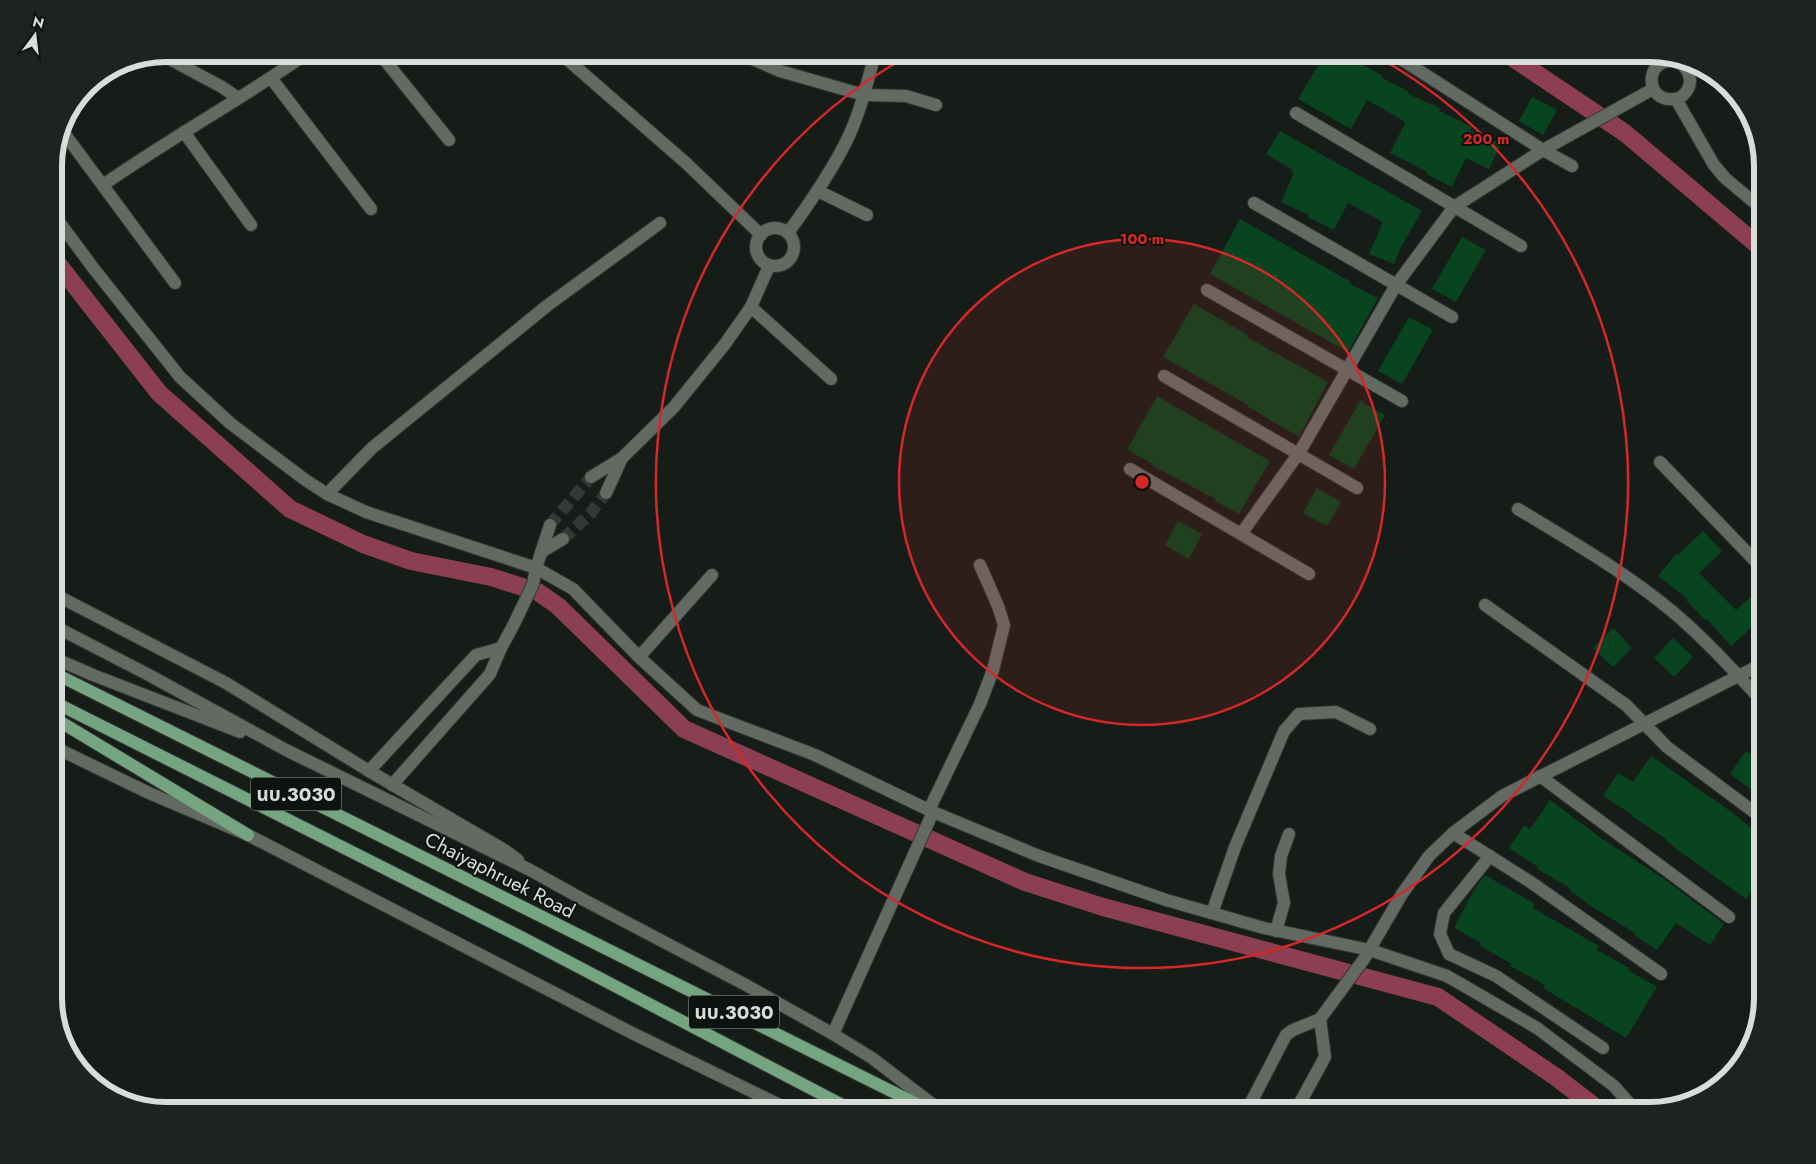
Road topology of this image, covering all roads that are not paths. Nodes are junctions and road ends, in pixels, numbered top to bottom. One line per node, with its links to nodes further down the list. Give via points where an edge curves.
1 (177, 62): 15 (street)
2 (295, 62): 12 (street)
3 (386, 62): 21 (street)
4 (570, 62): 35 (street, via 686,163)
5 (759, 62): 14 (street, via 780,71)
6 (873, 62): 14 (street)
7 (1406, 62): 22 (street)
8 (1656, 62): 10 (street)
9 (1662, 63): 10 (street)
10 (1658, 65): 13 (street, via 1651,76)
11 (1687, 69): 16 (street, via 1689,87)
12 (272, 78): 15 (street); 29 (street)
13 (1653, 89): 16 (street, via 1663,98); 22 (street)
14 (864, 94): 17 (street, via 906,96); 25 (street, via 846,141)
15 (238, 98): 19 (street)
16 (1676, 99): 26 (street, via 1714,165)
17 (936, 105)
18 (1296, 113): 28 (street)
19 (184, 132): 24 (street); 32 (street)
20 (67, 137): 24 (street)
21 (449, 140)
22 (1543, 150): 23 (street); 28 (street)
23 (1572, 166)
24 (103, 185): 38 (street)
25 (818, 191): 30 (street); 34 (street)
26 (1753, 201)
27 (1254, 203): 39 (street)
28 (1454, 207): 36 (street); 39 (street)
29 (371, 210)
30 (867, 215)
31 (660, 223): 54 (street, via 548,305 372,448)
32 (251, 225)
33 (63, 227): 54 (street, via 180,377 230,423)
34 (788, 233): 35 (street, via 777,228); 37 (street, via 794,244 792,257 782,266)
35 (761, 235): 37 (street, via 757,252)
36 (1520, 246)
37 (769, 266): 41 (street)
38 (175, 283)
39 (1396, 284): 42 (street); 43 (street)
40 (1206, 290): 43 (street)
41 (751, 307): 45 (street); 48 (street, via 674,407)
42 (1452, 317)
43 (1347, 369): 46 (street); 47 (street)
44 (1164, 376): 47 (street)
45 (831, 379)
46 (1402, 401)
47 (1299, 453): 52 (street); 57 (street)
48 (622, 458): 51 (street); 53 (street)
49 (1660, 462): 60 (street)
50 (1130, 469): 57 (street)
51 (591, 477)
52 (1357, 488)
53 (606, 492)
54 (327, 494): 62 (street, via 366,512)
55 (1518, 509): 72 (street, via 1616,569 1673,612)
56 (550, 525): 59 (street)
57 (1241, 534): 63 (street)
58 (563, 539): 59 (street)
59 (541, 552): 62 (street)
60 (1753, 559)
61 (980, 565): 85 (street, via 1004,625 993,670 980,704)
62 (536, 568): 68 (street, via 533,584); 69 (street, via 573,589)
63 (1309, 574)
64 (712, 575): 69 (street)
65 (63, 599): 81 (street, via 208,673)
66 (1485, 605): 77 (street, via 1626,705)
67 (63, 631): 79 (street)
68 (501, 648): 81 (street, via 476,655); 83 (street, via 490,674)
69 (639, 657): 85 (street, via 697,710 815,755)
70 (63, 662): 79 (street)
71 (1753, 669): 72 (street)
72 (1739, 676): 74 (street); 77 (street)
73 (63, 678): 101 (main road, Chaiyaphruek Road / นบ.3030)
74 (1753, 691)
75 (63, 707): 100 (main road, นบ.3030, via 525,939)
76 (63, 723): 88 (main road)
77 (1644, 724): 82 (street); 84 (street, via 1667,747)
78 (1370, 729): 91 (street, via 1336,712 1299,714 1284,731 1235,847)
79 (286, 750): 90 (street)
80 (63, 751): 88 (street, via 149,793)
81 (369, 771): 83 (street)
82 (1540, 776): 87 (street, via 1502,796); 92 (street)
83 (392, 785): 90 (street, via 506,851)
84 (1753, 811)
85 (931, 813): 91 (street, via 1039,856); 97 (street)
86 (1289, 834): 93 (street, via 1280,856 1279,874 1284,903)
87 (1453, 834): 89 (street); 94 (street, via 1429,856 1402,894)
88 (248, 835): 99 (street, via 632,1033)
89 (1490, 856): 95 (street); 98 (street, via 1444,913 1440,934 1449,954 1496,976)
90 (530, 870): 97 (street)
91 (1212, 913): 93 (street)
92 (1729, 917)
93 (1276, 931): 94 (street)
94 (1367, 954): 96 (street); 105 (street, via 1447,976 1537,1028 1614,1086)
95 (1660, 974)
96 (1320, 1019): 103 (street, via 1286,1035); 104 (street, via 1325,1058)
97 (833, 1034): 102 (street)
98 (1604, 1048)
99 (774, 1102)
100 (837, 1102)
101 (913, 1102)
102 (929, 1102)
103 (1251, 1102)
104 (1300, 1102)
105 (1628, 1102)

